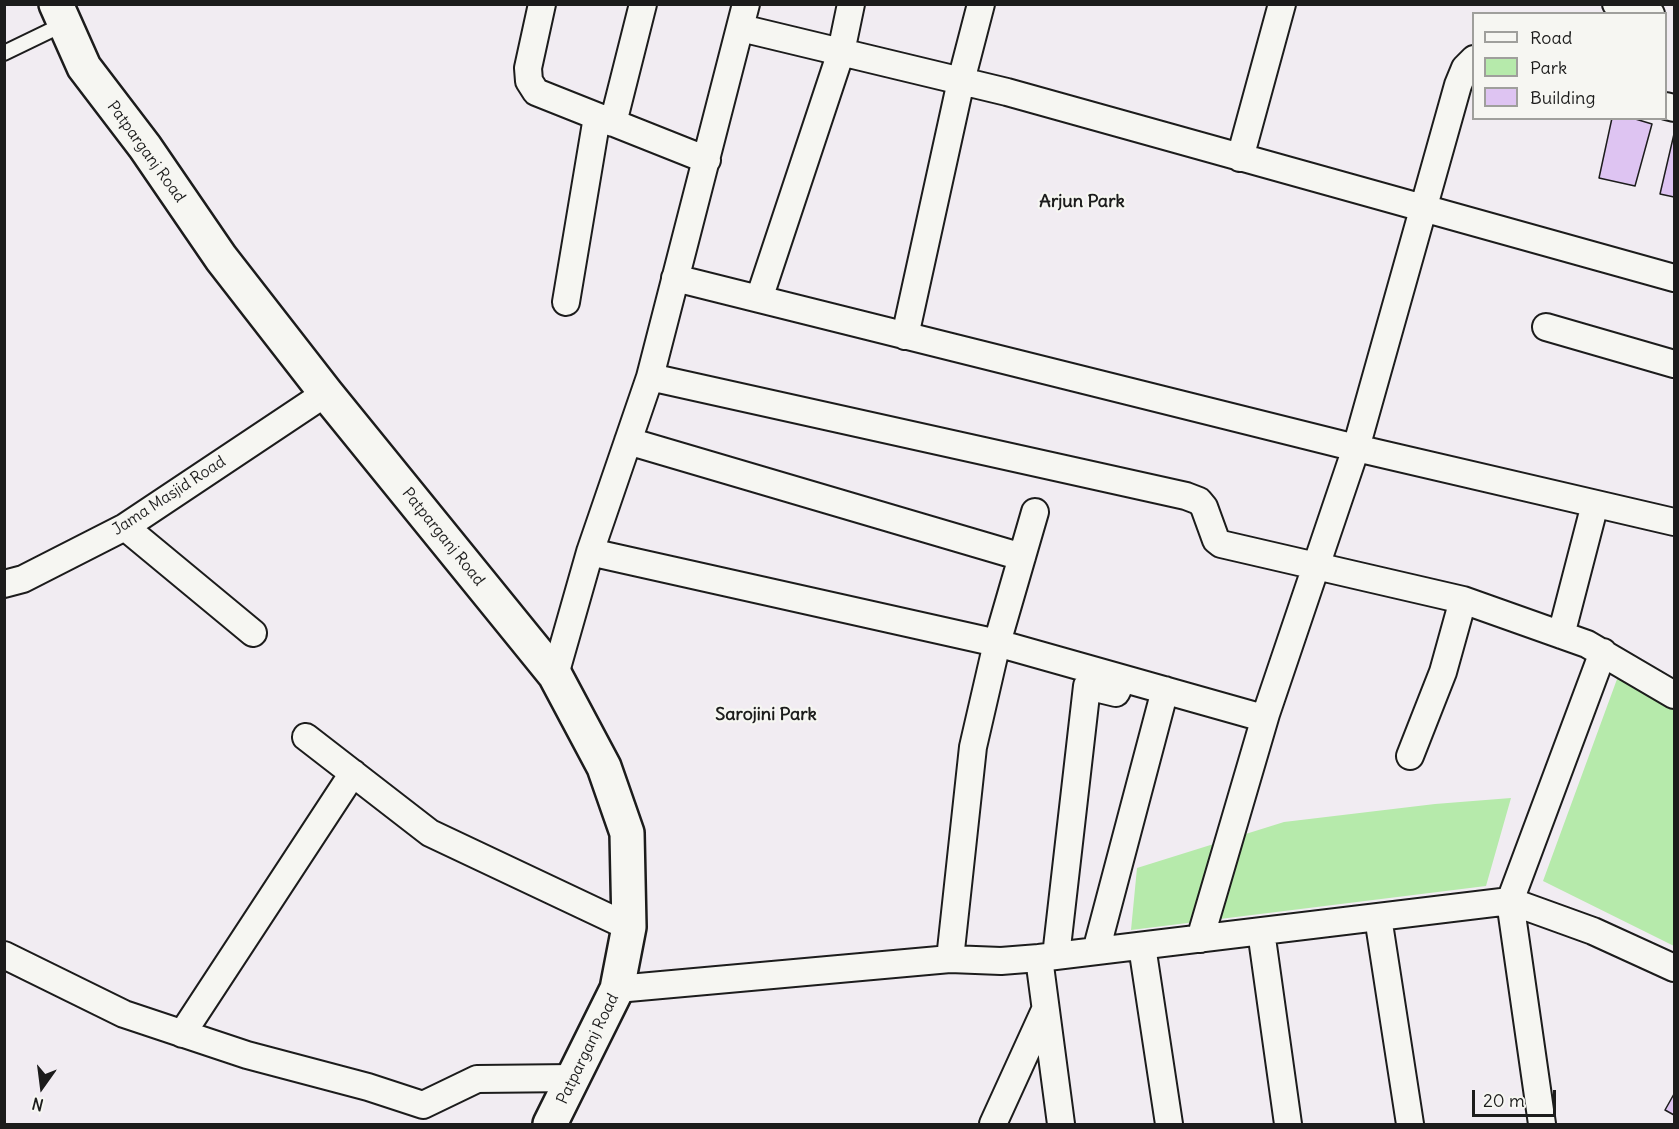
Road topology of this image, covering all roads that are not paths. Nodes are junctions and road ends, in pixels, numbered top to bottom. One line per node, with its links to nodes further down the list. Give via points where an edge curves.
1 (542, 4): 14 (street, via 528,68 529,81 544,96)
2 (643, 4): 14 (street)
3 (851, 4): 10 (street)
4 (981, 4): 13 (street)
5 (1282, 4): 15 (street)
6 (1616, 4): 7 (street)
7 (1644, 12)
8 (60, 14): 11 (lane); 26 (street, Patparganj Road, via 84,67 221,258)
9 (743, 16): 10 (street); 16 (street)
10 (841, 52): 13 (street); 20 (street)
11 (4, 53)
12 (1472, 60): 17 (street, via 1458,85)
13 (961, 81): 15 (street); 23 (street)
14 (605, 120): 16 (street); 21 (street)
15 (1240, 158): 17 (street)
16 (706, 160): 18 (street)
17 (1425, 211): 19 (street); 28 (street)
18 (675, 278): 20 (street); 25 (street)
19 (1674, 278)
20 (759, 299): 23 (street)
21 (566, 302)
22 (1546, 327): 24 (street)
23 (905, 336): 28 (street)
24 (1674, 364)
25 (650, 377): 27 (street); 35 (street, via 1186,496 1204,507 1213,534 1221,544 1268,557)
26 (326, 393): 32 (street, Jama Masjid Road); 42 (street, Patparganj Road)
27 (628, 441): 33 (street); 34 (street)
28 (1356, 448): 29 (street); 35 (street)
29 (1595, 504): 31 (street); 39 (street)
30 (1035, 512): 34 (street)
31 (1674, 522)
32 (125, 527): 36 (street, Jama Masjid Road, via 23,579); 38 (street)
33 (590, 552): 40 (street); 42 (street)
34 (1022, 557): 40 (street)
35 (1318, 564): 37 (street); 46 (street)
36 (4, 584)
37 (1463, 600): 39 (street); 48 (street, via 1443,672)
38 (253, 633)
39 (1561, 634): 41 (street)
40 (997, 643): 43 (street); 58 (street, via 973,747)
41 (1604, 652): 44 (street); 50 (street)
42 (555, 675): 52 (street, Patparganj Road, via 604,767 627,833)
43 (1123, 678): 45 (street); 57 (street, via 1116,693 1087,686)
44 (1673, 688)
45 (1166, 690): 46 (street, via 1256,716); 56 (street)
46 (1266, 714): 54 (street)
47 (306, 737): 49 (street)
48 (1410, 756)
49 (353, 773): 52 (street, via 430,833); 63 (street)
50 (1510, 901): 51 (street); 60 (street, via 1593,931); 71 (street)
51 (1378, 917): 53 (street); 70 (street)
52 (629, 927): 61 (street, Patparganj Road)
53 (1261, 931): 54 (street); 69 (street)
54 (1200, 939): 55 (street)
55 (1142, 946): 56 (street); 68 (street)
56 (1096, 951): 57 (street)
57 (1048, 957): 58 (street, via 1001,961); 62 (street)
58 (950, 959): 61 (street)
59 (8, 964): 63 (street, via 124,1014)
60 (1674, 968)
61 (617, 989): 64 (street, Patparganj Road)
62 (1046, 1009): 66 (street); 67 (street)
63 (182, 1034): 64 (street, via 423,1105 477,1079)
64 (574, 1078): 65 (street, Patparganj Road)
65 (550, 1125)
66 (993, 1125)
67 (1061, 1125)
68 (1169, 1125)
69 (1288, 1125)
70 (1410, 1125)
71 (1542, 1125)

